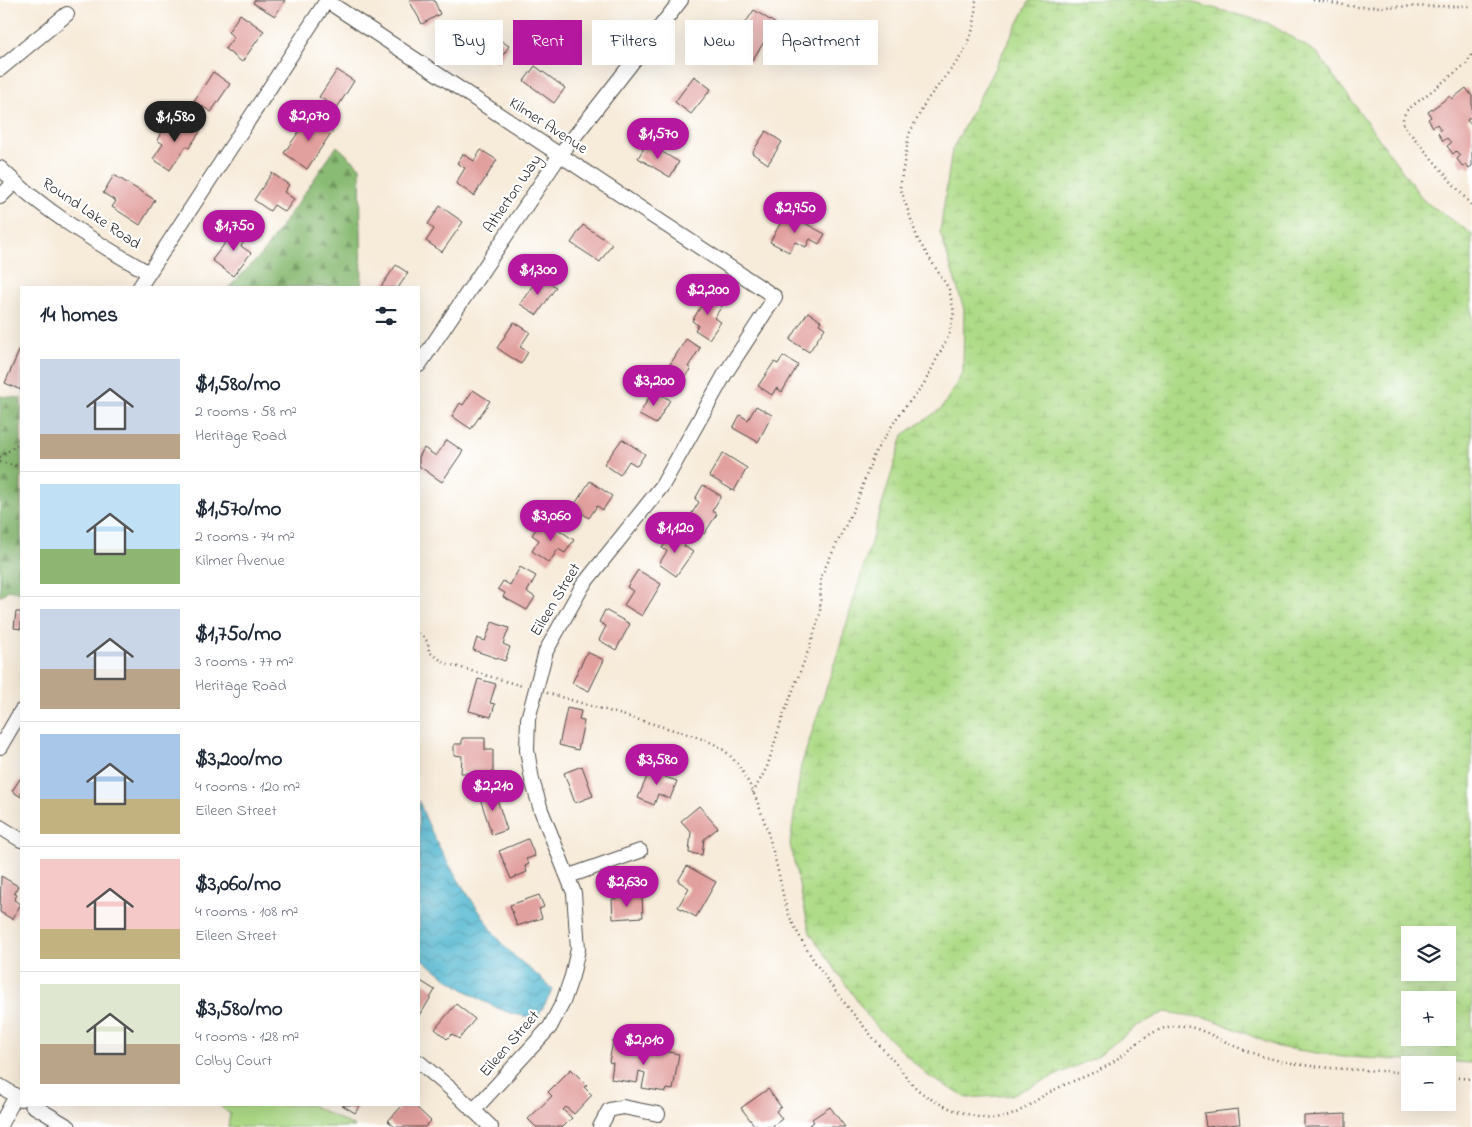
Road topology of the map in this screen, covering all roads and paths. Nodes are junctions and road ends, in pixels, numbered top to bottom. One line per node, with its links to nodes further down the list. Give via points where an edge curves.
1 (327, 0): 9 (street, Kilmer Avenue); 14 (street)
2 (681, 0): 9 (street, Atherton Way)
3 (976, 0): 26 (path, via 974,27 962,56 928,100 909,134 900,187 918,240 949,289 954,312 949,336 924,384 898,416 874,454 856,504 821,576 820,614 810,646 767,767)
4 (1313, 0): 5 (path, via 1357,7)
5 (1472, 6)
6 (67, 14): 8 (street)
7 (1472, 55): 13 (path, via 1466,64 1406,112 1403,118 1404,126)
8 (0, 68)
9 (560, 155): 16 (street, Kilmer Avenue); 17 (street, Atherton Way)
10 (0, 168): 11 (street, Round Lake Road)
11 (15, 182): 12 (street); 14 (street, Round Lake Road)
12 (0, 197)
13 (1472, 206)
14 (149, 273): 15 (street)
15 (140, 286)
16 (775, 297): 23 (street, Eileen Street, via 725,374 662,486 594,570 563,617 546,651)
17 (420, 364)
18 (20, 443): 19 (path)
19 (0, 457)
20 (0, 462): 21 (path)
21 (20, 467)
22 (420, 635): 23 (path, via 428,642 429,652 445,663)
23 (534, 689): 26 (path, via 714,743 728,753); 30 (street, Eileen Street, via 528,719 527,750 532,780)
24 (20, 713): 25 (street)
25 (0, 747)
26 (753, 793): 32 (path, via 769,836 790,916 807,948 859,1021 917,1089 951,1109 1001,1119 1052,1090 1113,1062 1138,1041 1158,1030 1175,1026 1206,1032 1238,1048 1286,1064)
27 (0, 827): 28 (street)
28 (20, 839)
29 (640, 852): 30 (street)
30 (568, 876): 38 (street, Eileen Street, via 574,893 578,949 563,1002 550,1027)
31 (420, 1063): 38 (street)
32 (1401, 1074)
33 (1456, 1078): 34 (path)
34 (1472, 1079)
35 (0, 1086): 36 (street)
36 (19, 1097): 40 (street)
37 (34, 1106): 41 (street)
38 (474, 1110): 42 (street)
39 (658, 1114): 43 (street, via 623,1106 609,1110)
40 (0, 1125)
41 (69, 1127)
42 (491, 1127)
43 (600, 1127)

